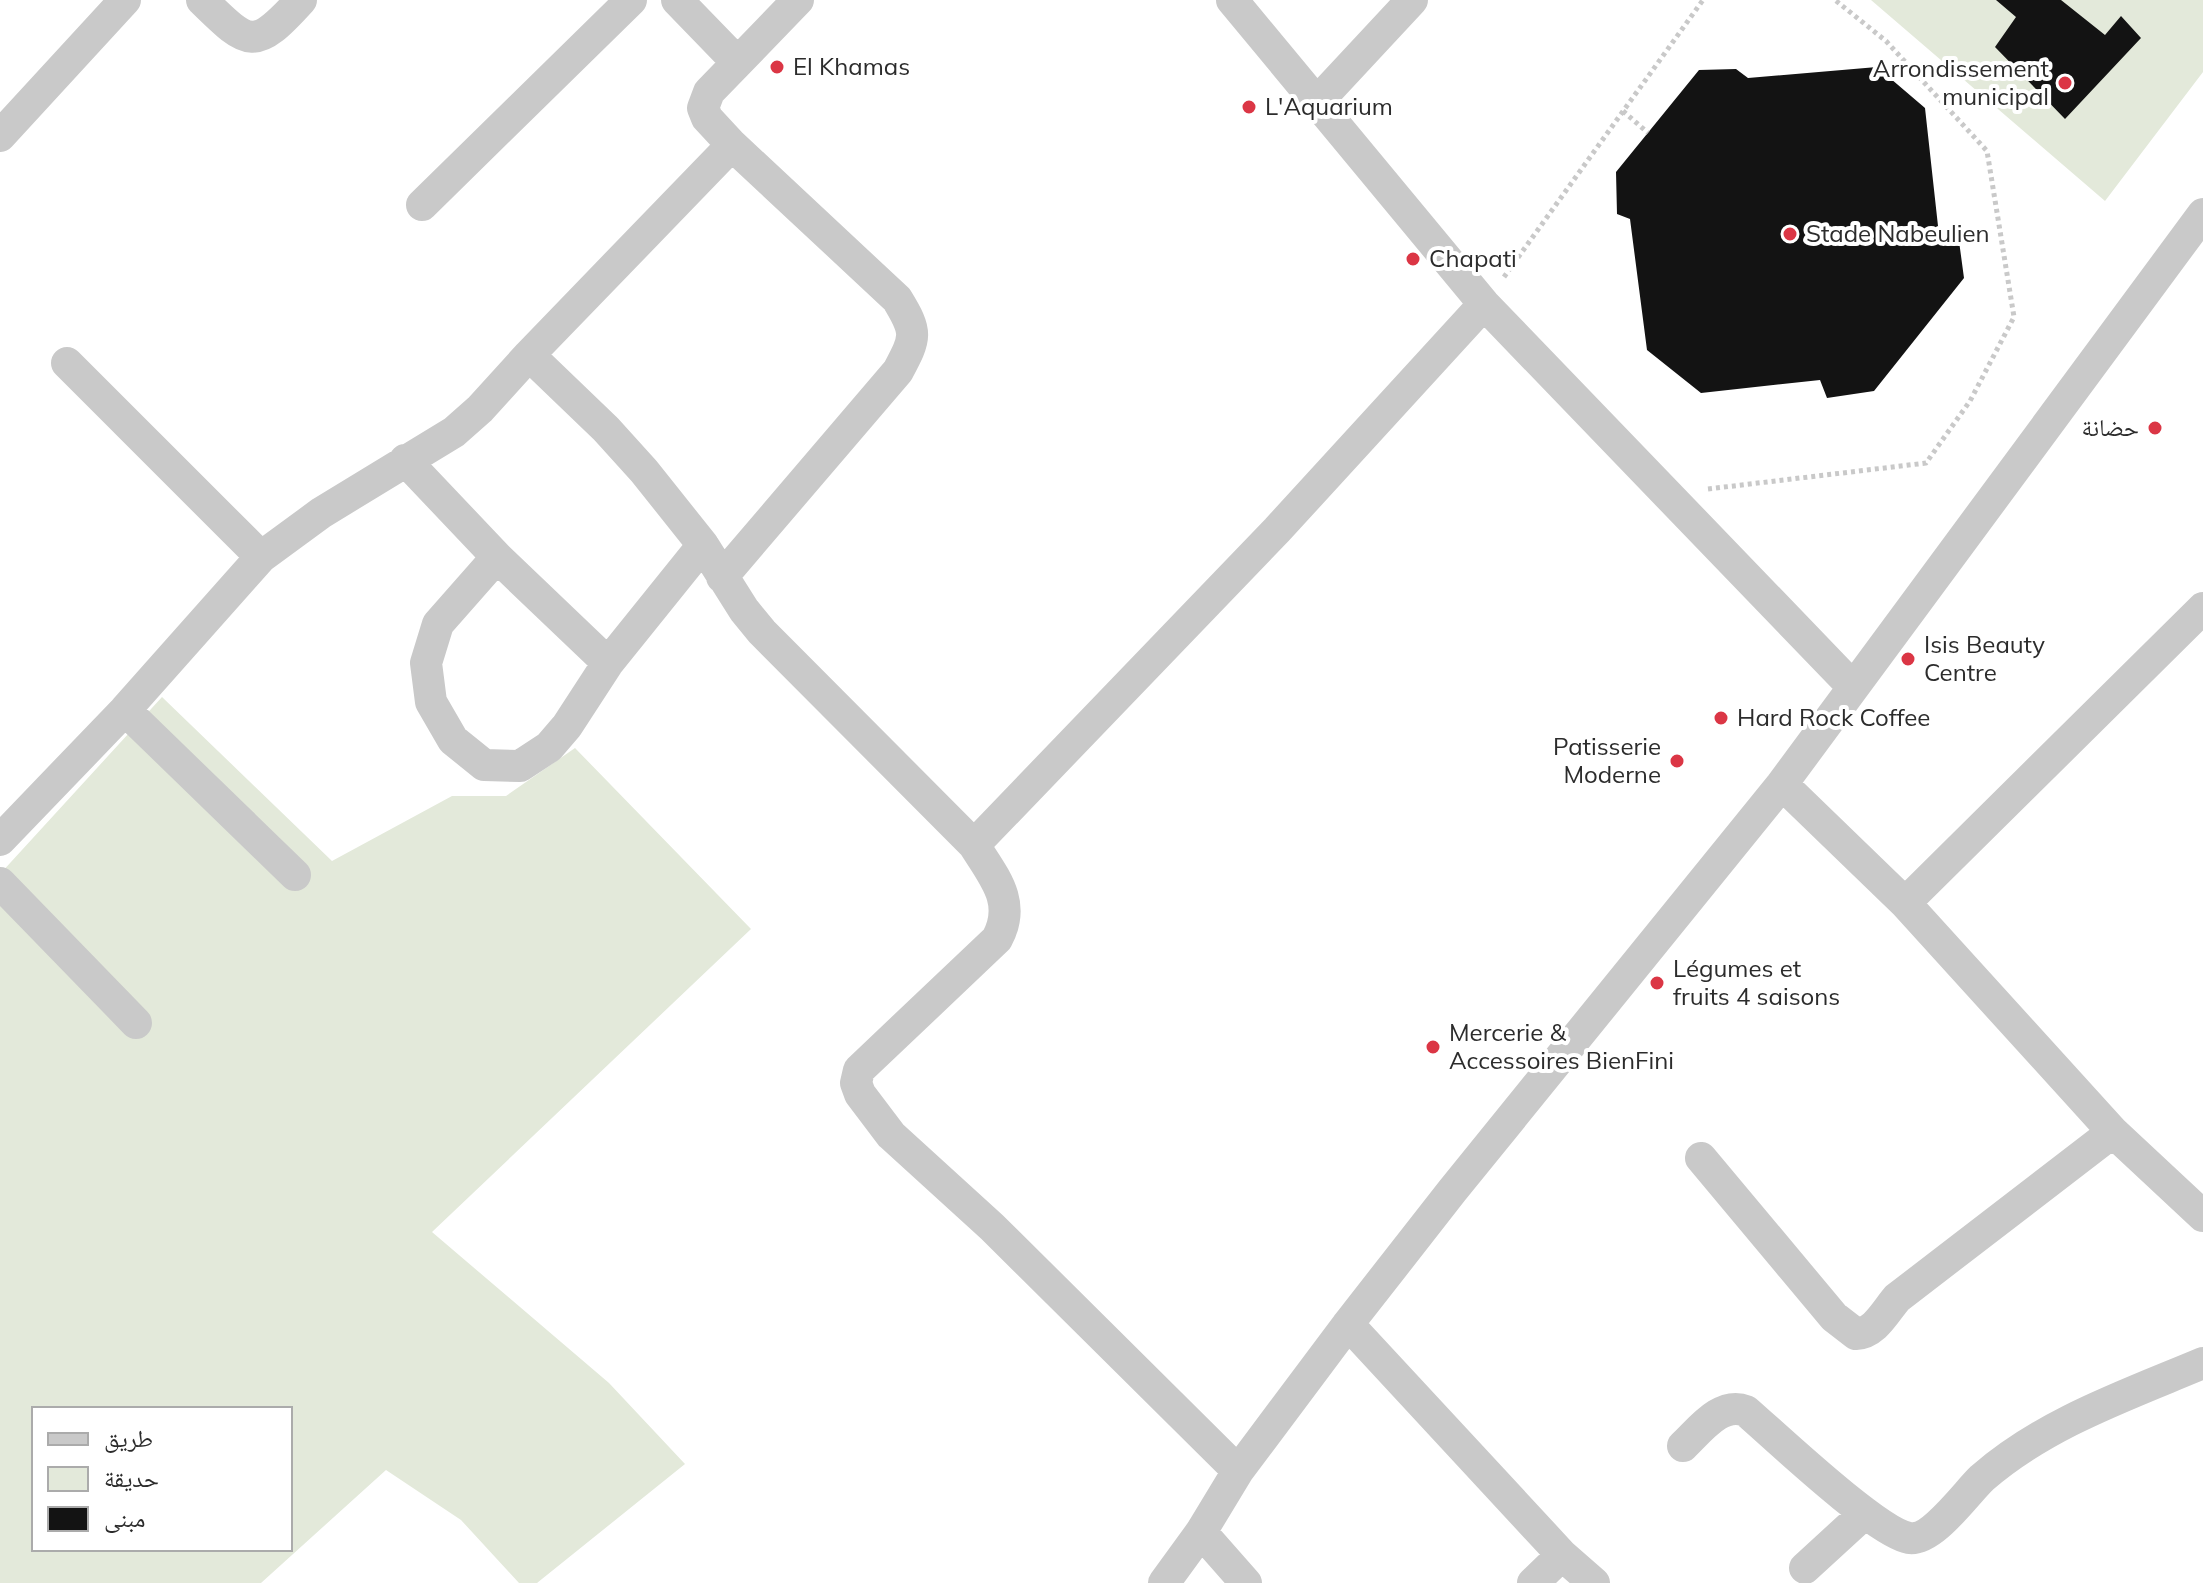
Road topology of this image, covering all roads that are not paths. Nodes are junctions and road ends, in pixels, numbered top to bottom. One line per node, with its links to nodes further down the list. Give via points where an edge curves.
1 (125, 0): 11 (street)
2 (202, 0): 3 (street, via 234,31 251,38 268,33)
3 (301, 0)
4 (631, 0): 13 (street)
5 (677, 0): 9 (street)
6 (798, 0): 9 (street)
7 (1232, 0): 10 (street)
8 (1412, 0): 10 (street)
9 (737, 62): 12 (street, via 709,92 703,108)
10 (1318, 101): 15 (street)
11 (0, 136)
12 (732, 145): 16 (street); 22 (street, via 897,299 910,321 913,341 898,371)
13 (422, 205)
14 (2203, 214): 25 (street)
15 (1484, 304): 25 (street); 29 (street, via 1277,530)
16 (529, 355): 18 (street, via 454,432); 19 (street, via 606,429)
17 (67, 363): 20 (street)
18 (405, 460): 20 (street); 21 (street)
19 (703, 545): 22 (street); 24 (street)
20 (261, 557): 26 (street)
21 (497, 557): 24 (street); 24 (street, via 438,624 426,663 431,702 453,740 484,765 520,766 549,747 567,726)
22 (722, 577): 29 (street, via 762,632)
23 (2203, 608): 32 (street)
24 (608, 663)
25 (1852, 686): 27 (street)
26 (125, 710): 28 (street); 30 (street)
27 (1782, 784): 32 (street); 37 (street)
28 (0, 840)
29 (974, 845): 40 (street, via 999,886 1005,924 997,939 859,1070 860,1094 891,1135 992,1227)
30 (295, 875)
31 (0, 883): 33 (street)
32 (1905, 903): 34 (street)
33 (136, 1023)
34 (2113, 1132): 35 (street, via 1897,1298 1874,1327 1856,1334 1834,1317); 36 (street)
35 (1701, 1158)
36 (2203, 1216)
37 (1348, 1324): 40 (street); 43 (street)
38 (2203, 1363): 41 (street, via 2073,1418 2021,1450 1921,1537 1908,1538)
39 (1683, 1446): 41 (street, via 1720,1412 1736,1407)
40 (1238, 1471): 42 (street)
41 (1865, 1513): 44 (street)
42 (1201, 1532): 45 (street); 46 (street)
43 (1562, 1555): 47 (street); 48 (street)
44 (1805, 1568)
45 (1164, 1583)
46 (1246, 1583)
47 (1533, 1583)
48 (1594, 1583)

